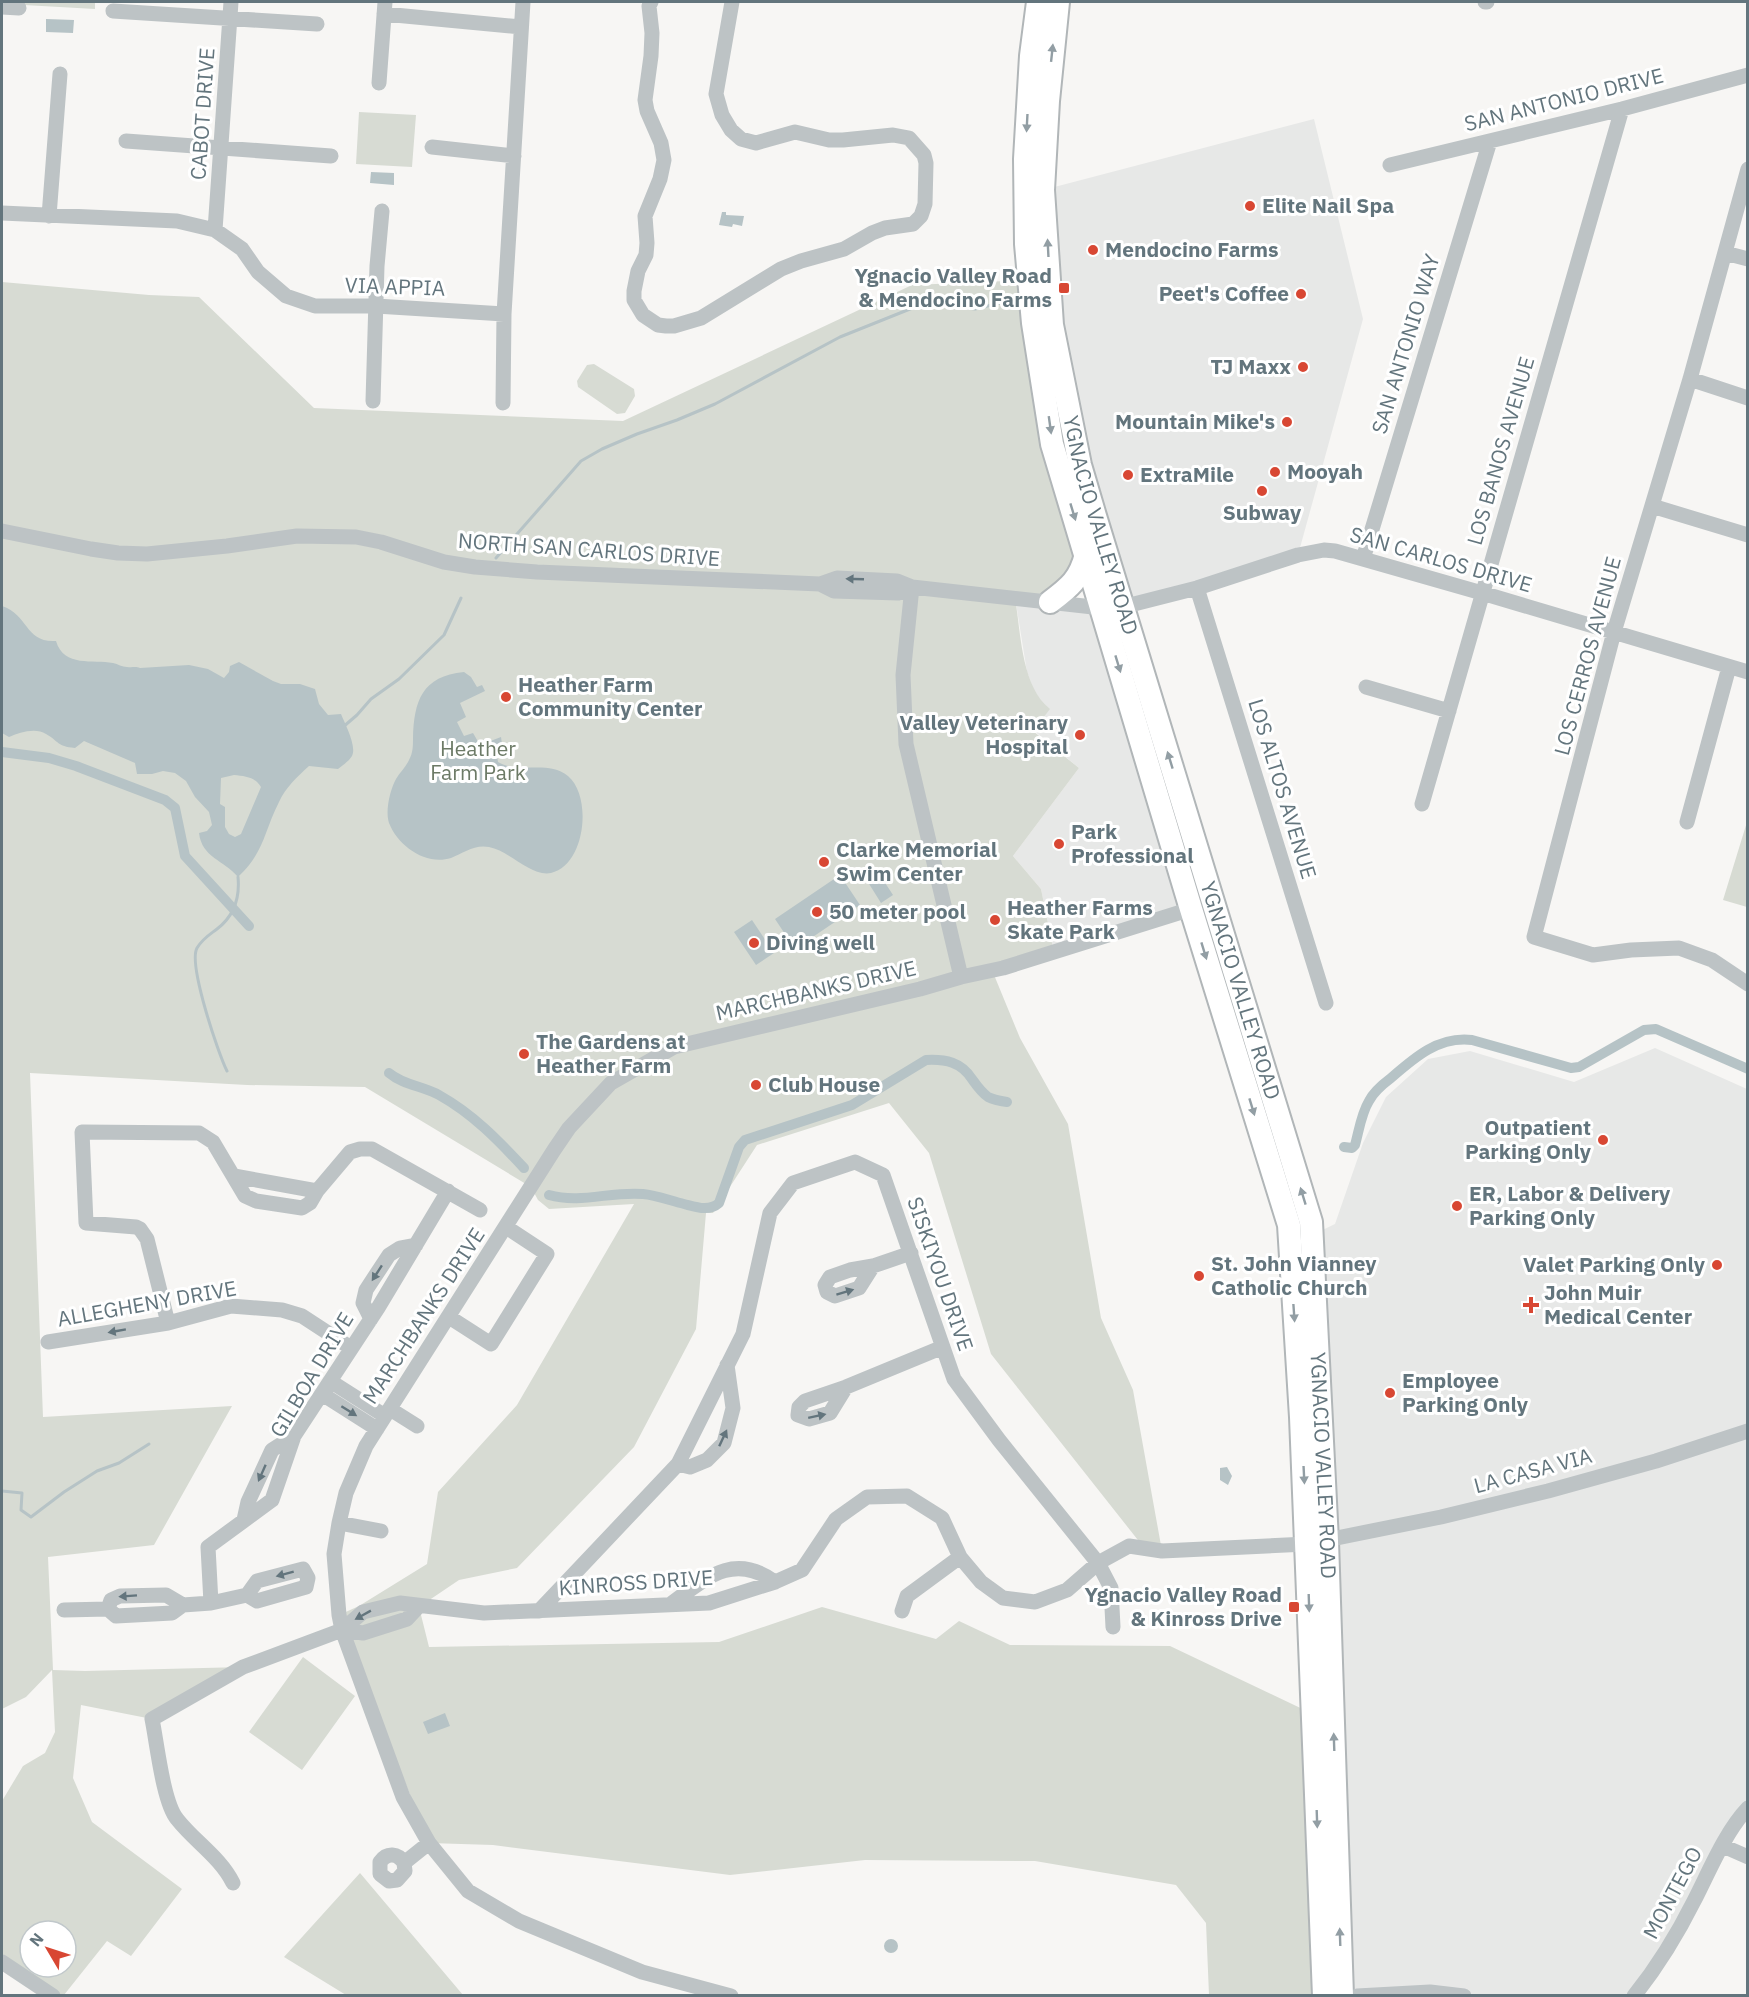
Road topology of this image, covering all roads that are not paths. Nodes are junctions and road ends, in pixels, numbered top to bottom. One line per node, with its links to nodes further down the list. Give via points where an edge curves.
1 (231, 2): 11 (street, CABOT DRIVE)
2 (523, 2): 13 (street)
3 (651, 2): 4 (street, via 651,56 645,100 664,160 645,216 646,255 638,271 634,300 643,315 666,326 701,318 781,269 844,249 885,228 913,224 925,204 926,163 909,138 893,135 830,140 795,132 756,143 741,139 731,130 716,94)
4 (732, 2)
5 (1038, 2): 34 (highway, YGNACIO VALLEY ROAD, one-way to 34, via 1025,159 1026,244)
6 (1058, 2): 36 (highway, YGNACIO VALLEY ROAD, one-way to 6, via 1052,325 1043,190)
7 (2, 7): 8 (street)
8 (18, 8)
9 (385, 8): 13 (street); 16 (street)
10 (113, 10): 11 (street)
11 (231, 19): 12 (street); 21 (street, CABOT DRIVE)
12 (317, 24)
13 (521, 27): 23 (street)
14 (60, 74): 28 (street)
15 (1748, 75): 17 (street, SAN ANTONIO DRIVE)
16 (379, 83)
17 (1622, 109): 19 (street, SAN ANTONIO DRIVE); 47 (street, LOS BANOS AVENUE)
18 (126, 141): 21 (street)
19 (1490, 141): 24 (street, SAN ANTONIO DRIVE); 44 (street, SAN ANTONIO WAY)
20 (432, 147): 23 (street)
21 (222, 148): 22 (street); 29 (street, CABOT DRIVE)
22 (331, 156)
23 (514, 156): 33 (street)
24 (1390, 165)
25 (1748, 169): 30 (street, LOS CERROS AVENUE)
26 (382, 212): 32 (street)
27 (2, 213): 28 (street, VIA APPIA)
28 (50, 216): 29 (street, VIA APPIA, via 177,221)
29 (215, 230): 32 (street, VIA APPIA, via 242,249 258,272 286,296 315,306)
30 (1725, 254): 31 (street); 35 (street, LOS CERROS AVENUE)
31 (1748, 259)
32 (376, 306): 33 (street, VIA APPIA); 38 (street)
33 (504, 314): 39 (street)
34 (1034, 328): 36 (highway, via 1042,340 1050,386); 43 (highway, YGNACIO VALLEY ROAD, one-way to 43, via 1052,444)
35 (1690, 379): 37 (street); 40 (street, LOS CERROS AVENUE)
36 (1064, 389): 49 (highway, YGNACIO VALLEY ROAD)
37 (1748, 398)
38 (373, 401)
39 (503, 403)
40 (1652, 506): 42 (street); 50 (street, LOS CERROS AVENUE)
41 (2, 531): 45 (street, NORTH SAN CARLOS DRIVE, via 100,550 147,554 297,536 356,537 475,567 820,584 837,578 897,581)
42 (1748, 535)
43 (1086, 554): 48 (highway, via 1082,570); 49 (highway, YGNACIO VALLEY ROAD)
44 (1363, 559): 46 (street, SAN CARLOS DRIVE, via 1335,551 1312,552); 47 (street, SAN CARLOS DRIVE)
45 (912, 587): 48 (street, NORTH SAN CARLOS DRIVE); 58 (street, via 903,675 906,744)
46 (1197, 588): 49 (street, SAN CARLOS DRIVE); 60 (street, LOS ALTOS AVENUE)
47 (1482, 593): 50 (street, SAN CARLOS DRIVE); 54 (street, LOS BANOS AVENUE)
48 (1050, 602): 49 (street, NORTH SAN CARLOS DRIVE)
49 (1112, 606): 57 (highway, YGNACIO VALLEY ROAD, one-way to 57); 80 (highway, YGNACIO VALLEY ROAD, one-way to 49, via 1311,1222)
50 (1614, 632): 51 (street, SAN CARLOS DRIVE); 59 (street, LOS CERROS AVENUE, via 1534,937 1593,955 1679,948 1712,960)
51 (1730, 667): 52 (street, SAN CARLOS DRIVE); 56 (street)
52 (1748, 672)
53 (1366, 687): 54 (street)
54 (1449, 711): 55 (street, LOS BANOS AVENUE)
55 (1422, 804)
56 (1687, 822)
57 (1191, 909): 58 (street, MARCHBANKS DRIVE, via 1018,964); 80 (highway, YGNACIO VALLEY ROAD, one-way to 80, via 1288,1225)
58 (961, 977): 63 (street, MARCHBANKS DRIVE, via 674,1047 611,1083 569,1128)
59 (1748, 984)
60 (1326, 1003)
61 (448, 1191): 62 (street); 67 (street, via 366,1148 350,1152 302,1208 256,1201 242,1192 213,1142 199,1133 82,1132 86,1223 136,1227 143,1232); 70 (street, GILBOA DRIVE, via 416,1245 388,1255 366,1290 363,1303 371,1319)
62 (480, 1210)
63 (506, 1227): 66 (street, MARCHBANKS DRIVE); 66 (street, via 547,1254 491,1344)
64 (911, 1252): 65 (street); 69 (street, SISKIYOU DRIVE); 71 (street, SISKIYOU DRIVE, via 883,1175 855,1162 793,1183 770,1213 743,1334)
65 (873, 1266)
66 (449, 1317): 74 (street, MARCHBANKS DRIVE)
67 (165, 1323): 68 (street, ALLEGHENY DRIVE, one-way to 68); 70 (street, ALLEGHENY DRIVE, via 231,1306 282,1310 302,1316)
68 (48, 1342)
69 (943, 1347): 72 (street); 82 (street, SISKIYOU DRIVE, via 954,1379)
70 (351, 1348): 73 (street, GILBOA DRIVE)
71 (727, 1365): 77 (street, SISKIYOU DRIVE); 77 (street, one-way to 71, via 690,1467 707,1460 724,1443 733,1408)
72 (846, 1387)
73 (326, 1388): 74 (street); 85 (street, GILBOA DRIVE, via 294,1436 272,1450 244,1520 208,1547)
74 (384, 1418): 75 (street); 78 (street, MARCHBANKS DRIVE, via 357,1464)
75 (417, 1426)
76 (1748, 1431): 80 (street, LA CASA VIA, via 1548,1491)
77 (678, 1464): 88 (street, SISKIYOU DRIVE)
78 (339, 1523): 79 (street); 91 (street, MARCHBANKS DRIVE, via 334,1554)
79 (381, 1531)
80 (1317, 1543): 82 (street, KINROSS DRIVE, via 1162,1551 1129,1546); 101 (highway, YGNACIO VALLEY ROAD, one-way to 101); 102 (highway, YGNACIO VALLEY ROAD, one-way to 80)
81 (960, 1557): 82 (street, KINROSS DRIVE, via 981,1582 1003,1598 1035,1602 1067,1590); 83 (street, KINROSS DRIVE, via 942,1518 908,1496 867,1497 836,1519 802,1570); 89 (street, via 907,1596)
82 (1098, 1563): 90 (street, SISKIYOU DRIVE, via 1111,1588)
83 (775, 1582): 86 (street, KINROSS DRIVE, via 709,1603); 86 (street, via 763,1573 734,1568 718,1572)
84 (247, 1594): 85 (street)
85 (211, 1603): 87 (street, via 183,1605 166,1595 120,1596 111,1600 108,1609)
86 (672, 1604): 88 (street, KINROSS DRIVE)
87 (64, 1610)
88 (539, 1611): 91 (street, KINROSS DRIVE, via 484,1613 400,1603 363,1612)
89 (902, 1611)
90 (1113, 1627)
91 (342, 1630): 93 (street, MARCHBANKS DRIVE, via 403,1797); 97 (street, KINROSS DRIVE, via 243,1667 152,1719 176,1818 225,1868)
92 (1748, 1808): 94 (street, MONTEGO)
93 (429, 1842): 96 (street); 100 (street, MARCHBANKS DRIVE, via 468,1891 519,1921 642,1972)
94 (1722, 1846): 95 (street); 105 (street, MONTEGO, via 1655,1970)
95 (1748, 1857)
96 (404, 1863)
97 (233, 1883)
98 (2, 1962): 99 (street)
99 (53, 1995)
100 (730, 1995)
101 (1324, 1995)
102 (1342, 1995)
103 (1357, 1995): 104 (street)
104 (1464, 1995)
105 (1634, 1995)

